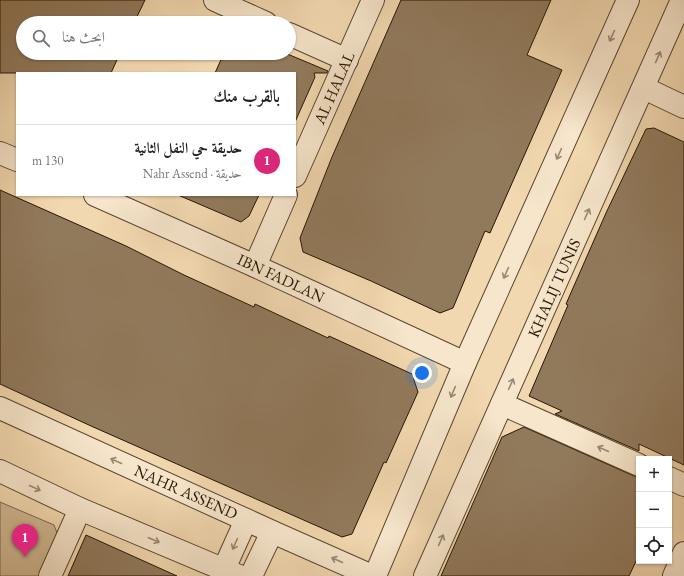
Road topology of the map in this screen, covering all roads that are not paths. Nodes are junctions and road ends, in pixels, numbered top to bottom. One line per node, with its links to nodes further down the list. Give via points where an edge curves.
1 (215, 0): 5 (street)
2 (373, 0): 7 (street, AL HALAL)
3 (628, 0): 16 (street, one-way to 16)
4 (682, 0): 8 (street, KHALIJ TUNIS, one-way to 4)
5 (250, 16)
6 (296, 37): 7 (street)
7 (347, 60): 12 (street, AL HALAL)
8 (644, 88): 9 (street); 17 (street, KHALIJ TUNIS, one-way to 8)
9 (684, 107)
10 (0, 152): 11 (street)
11 (16, 160)
12 (296, 174)
13 (97, 196): 15 (street, IBN FADLAN)
14 (286, 196): 15 (street)
15 (255, 266): 16 (street, IBN FADLAN)
16 (465, 363): 30 (street, one-way to 30)
17 (502, 404): 19 (street, one-way to 17); 31 (street, KHALIJ TUNIS, one-way to 17)
18 (0, 408): 24 (street, NAHR ASSEND, one-way to 18)
19 (636, 464)
20 (0, 471): 23 (street, one-way to 23)
21 (672, 479): 22 (street)
22 (684, 485)
23 (80, 509): 27 (street, one-way to 27); 28 (street)
24 (246, 520): 25 (street, NAHR ASSEND); 27 (street, one-way to 27)
25 (272, 532): 29 (street); 30 (street, NAHR ASSEND, one-way to 25)
26 (684, 553): 32 (street)
27 (232, 573)
28 (50, 576)
29 (251, 576)
30 (373, 576)
31 (425, 576)
32 (674, 576)

